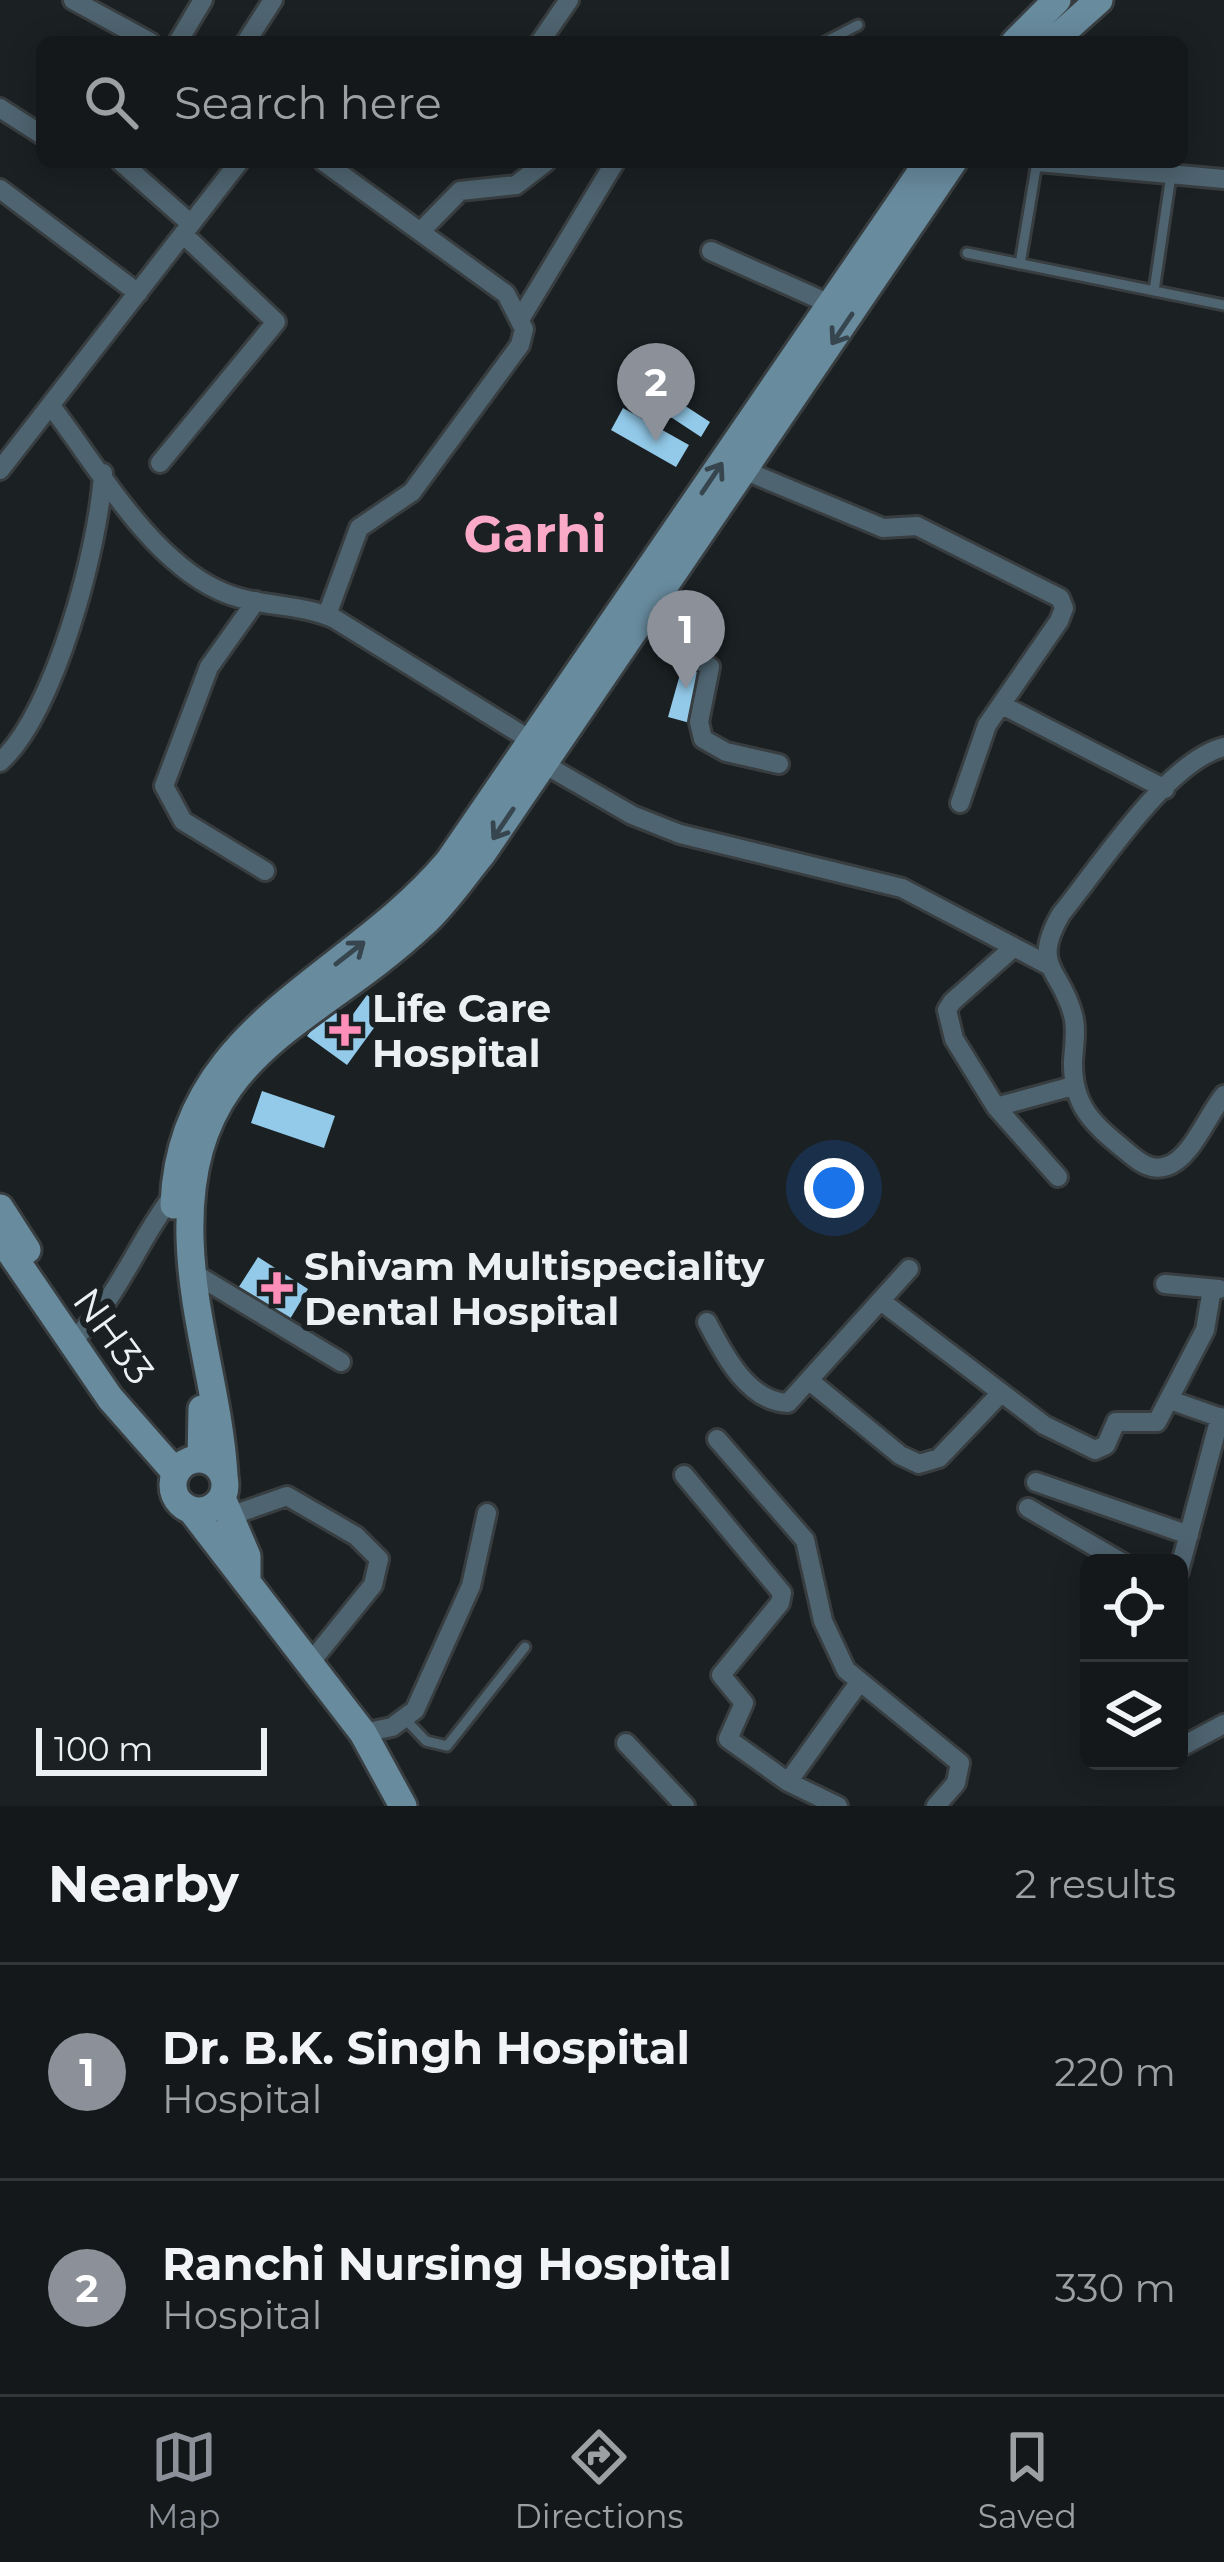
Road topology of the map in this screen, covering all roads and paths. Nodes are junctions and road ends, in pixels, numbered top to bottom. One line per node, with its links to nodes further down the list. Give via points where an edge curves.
1 (74, 0): 8 (street)
2 (203, 0): 9 (street)
3 (273, 0): 10 (street)
4 (569, 0): 11 (street)
5 (1057, 0): 13 (main road)
6 (1099, 0): 14 (main road)
7 (858, 25): 12 (lane)
8 (139, 36)
9 (182, 36)
10 (250, 36)
11 (544, 36)
12 (837, 36)
13 (1021, 36)
14 (1059, 36)
15 (1, 110): 16 (street)
16 (36, 131)
17 (127, 168): 29 (street)
18 (234, 168): 29 (street)
19 (332, 168): 30 (street)
20 (538, 168): 30 (street, via 516,185 460,191)
21 (611, 168): 38 (street)
22 (933, 168): 36 (main road)
23 (933, 168): 42 (main road, one-way to 42)
24 (1036, 168): 33 (lane)
25 (1099, 168): 26 (street)
26 (1171, 175): 27 (street); 34 (lane)
27 (1224, 179)
28 (0, 189): 35 (street)
29 (187, 229): 35 (street); 40 (street, via 276,322)
30 (421, 231): 38 (street, via 506,294)
31 (711, 251): 36 (street)
32 (967, 253): 33 (lane)
33 (1020, 263): 34 (lane)
34 (1154, 291): 37 (lane)
35 (137, 293): 39 (street)
36 (830, 304): 49 (main road, one-way to 36)
37 (1224, 305)
38 (522, 316): 45 (street, via 520,344 421,480 359,528)
39 (51, 406): 41 (street); 43 (street)
40 (160, 463)
41 (0, 470)
42 (746, 471): 46 (main road); 47 (street, via 883,528 917,526 1060,598 1059,621)
43 (103, 473): 44 (street, via 168,555 218,590); 50 (street, via 99,529 58,658 18,744)
44 (256, 601): 45 (street); 54 (street, via 209,667 164,786 183,821)
45 (327, 615): 49 (street)
46 (641, 620): 49 (main road); 51 (street, via 710,667 703,739)
47 (1002, 704): 52 (street); 53 (street, via 980,741)
48 (1224, 747): 52 (street, via 1193,758)
49 (538, 753): 55 (street, via 652,824 883,881); 61 (main road, one-way to 49, via 192,1111 225,1059 420,894); 65 (main road, one-way to 65, via 482,854 424,923 240,1070 198,1164)
50 (0, 762)
51 (778, 764)
52 (1165, 789): 56 (street, via 1061,914 1046,945)
53 (961, 803)
54 (265, 872)
55 (1014, 947): 56 (street); 59 (street, via 947,1010 954,1039)
56 (1048, 965): 57 (street, via 1074,1017)
57 (1073, 1086): 58 (street, via 1090,1121 1156,1168 1179,1159); 59 (street)
58 (1224, 1095)
59 (995, 1107): 60 (street)
60 (1058, 1177)
61 (174, 1194): 70 (street, via 99,1314); 80 (main road, via 176,1277)
62 (0, 1208): 70 (main road, via 58,1300)
63 (0, 1237): 70 (main road, NH33)
64 (909, 1269): 68 (street)
65 (192, 1272): 71 (street); 80 (main road, via 218,1400)
66 (1165, 1284): 67 (street)
67 (1218, 1289): 74 (street)
68 (881, 1301): 72 (street); 73 (street)
69 (707, 1322): 72 (street, via 728,1361 768,1399 788,1403)
70 (65, 1333): 77 (main road, NH33)
71 (341, 1362)
72 (811, 1382): 73 (street, via 919,1464 940,1458)
73 (1000, 1394): 74 (street, via 1095,1450 1116,1422 1154,1424)
74 (1170, 1400): 75 (street)
75 (1222, 1418): 84 (street)
76 (718, 1439): 90 (street, via 805,1540 823,1621)
77 (176, 1472): 80 (main road); 82 (main road, via 175,1496)
78 (684, 1474): 96 (street, via 782,1593 721,1678 744,1702 728,1739)
79 (1036, 1482): 84 (street)
80 (219, 1487): 82 (main road, via 203,1512); 87 (main road, via 247,1556); 89 (street, via 287,1496 379,1559 373,1585)
81 (1028, 1508): 85 (street)
82 (192, 1511): 87 (main road, via 228,1564)
83 (487, 1513): 91 (street, via 470,1586)
84 (1189, 1535): 86 (street)
85 (1107, 1554)
86 (1184, 1554)
87 (247, 1577): 89 (main road)
88 (525, 1647): 91 (lane, via 447,1746 426,1741)
89 (310, 1663): 93 (main road)
90 (859, 1684): 96 (street); 100 (street, via 960,1763 956,1783)
91 (406, 1720): 93 (street)
92 (1224, 1724): 95 (street)
93 (363, 1733): 97 (main road)
94 (626, 1743): 98 (street)
95 (1188, 1743)
96 (788, 1782): 99 (street)
97 (404, 1804)
98 (685, 1806)
99 (838, 1806)
100 (936, 1806)

